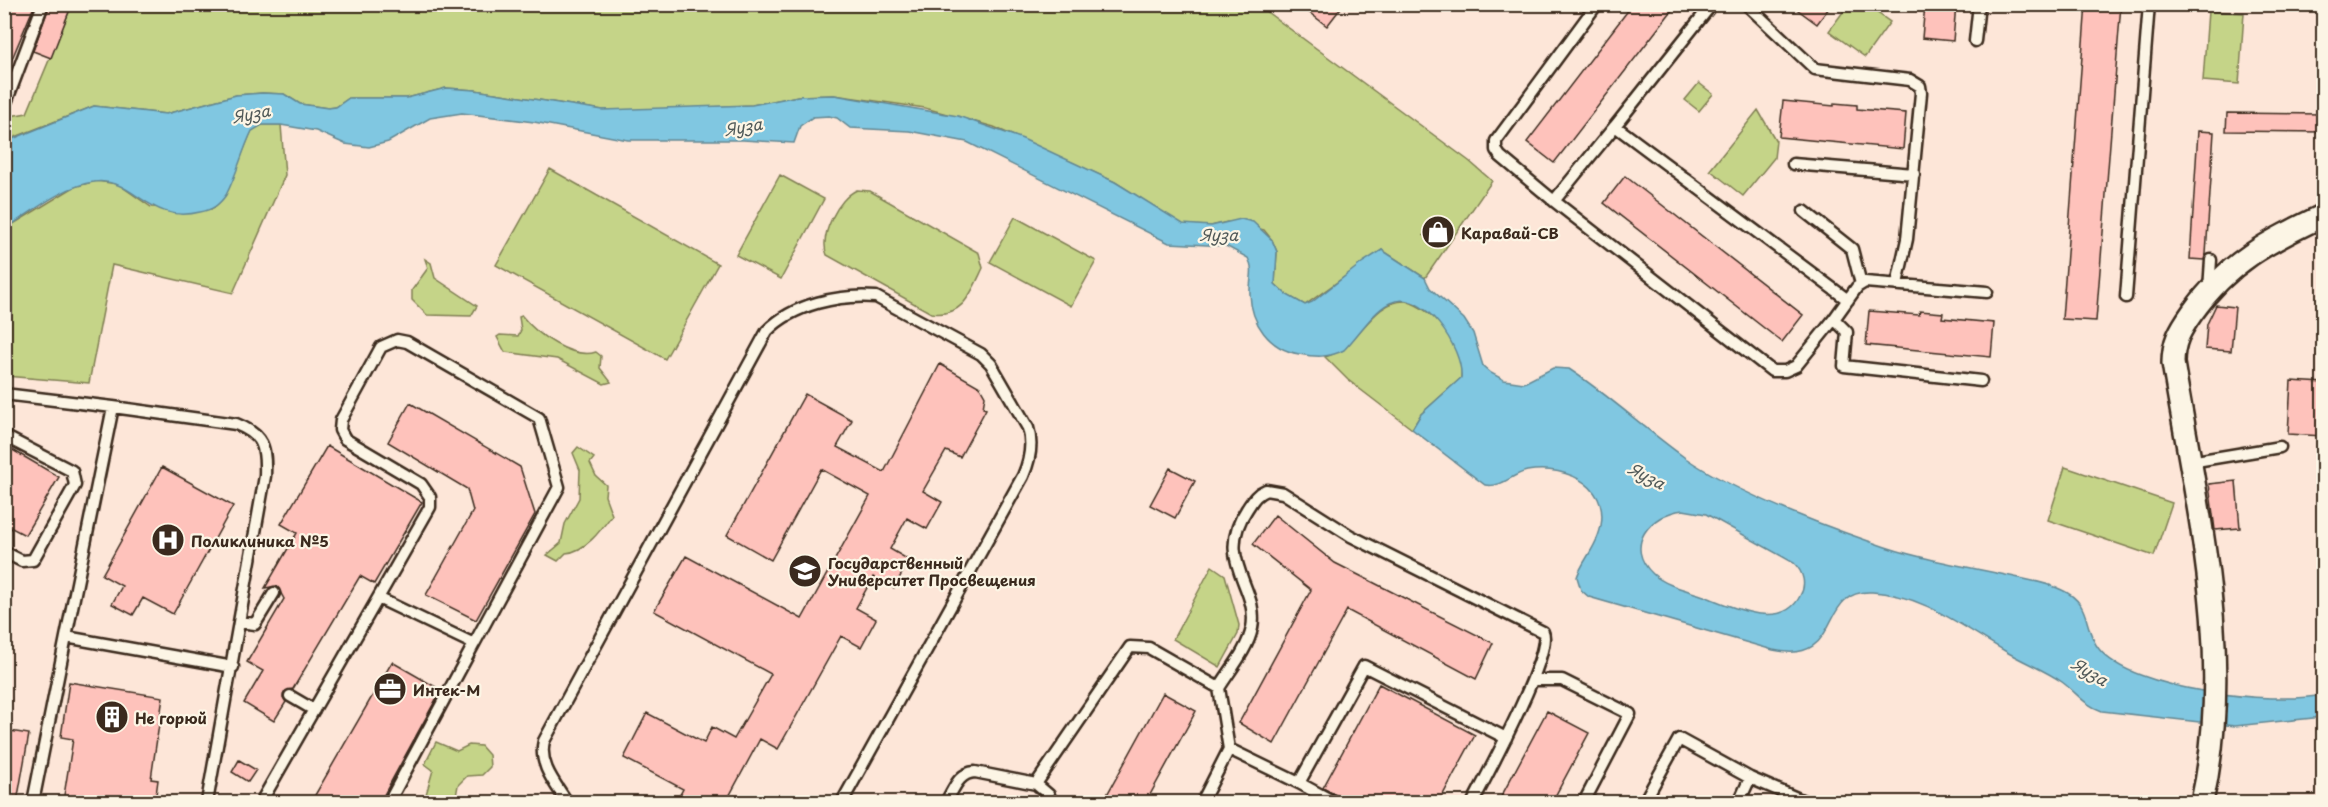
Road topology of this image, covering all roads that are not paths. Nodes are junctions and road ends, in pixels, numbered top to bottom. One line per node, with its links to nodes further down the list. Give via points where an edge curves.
1 (43, 4): 8 (lane)
2 (1597, 4): 12 (lane, via 1496,141 1500,156)
3 (1712, 4): 9 (lane)
4 (1746, 4): 11 (lane, via 1815,69 1917,83 1921,93)
5 (1979, 4): 7 (lane)
6 (2149, 4): 20 (lane)
7 (1975, 41)
8 (7, 100)
9 (1615, 126): 12 (lane); 21 (lane)
10 (1792, 164): 11 (lane)
11 (1914, 174): 17 (lane, via 1913,239)
12 (1554, 201): 22 (lane, via 1772,370 1785,371 1796,366)
13 (1804, 211): 16 (lane, via 1852,249)
14 (2324, 215): 18 (street, via 2259,248 2242,267)
15 (2211, 260): 18 (lane)
16 (1861, 284): 17 (lane); 21 (lane)
17 (1897, 284): 19 (lane)
18 (2209, 289): 28 (street, via 2174,346 2173,363)
19 (1987, 292)
20 (2126, 297)
21 (1848, 300): 22 (lane)
22 (1834, 319): 23 (lane, via 1847,332 1844,366)
23 (1982, 381)
24 (4, 394): 25 (lane)
25 (113, 407): 32 (lane, via 236,424 251,430 261,440 266,454 265,476); 33 (lane)
26 (4, 436): 29 (lane, via 72,471 75,485 33,560 22,561)
27 (2280, 447): 28 (lane)
28 (2190, 462): 60 (street, via 2210,581 2215,670 2212,738)
29 (4, 552)
30 (274, 593): 32 (lane, via 255,624)
31 (378, 598): 34 (lane); 34 (lane, via 430,507 430,497 421,484 345,439 340,430 341,420 381,347 397,340 407,342 539,418 559,487); 39 (lane)
32 (240, 622): 35 (lane)
33 (66, 637): 35 (lane); 45 (lane)
34 (474, 644): 48 (lane)
35 (233, 667): 46 (lane)
36 (1534, 680): 37 (lane, via 1545,641 1539,629 1351,536 1283,493 1266,490 1256,496 1237,527 1236,559 1251,608 1252,627); 40 (lane); 56 (lane, via 1562,680 1630,714)
37 (1219, 688): 41 (lane); 44 (lane, via 1149,648 1130,647)
38 (290, 696): 39 (lane)
39 (314, 710): 47 (lane)
40 (1506, 738): 43 (lane, via 1364,666); 55 (lane)
41 (1229, 749): 43 (lane); 53 (lane)
42 (1750, 778): 57 (lane, via 1678,739); 58 (lane); 59 (lane)
43 (1299, 783): 54 (lane)
44 (1036, 784): 51 (lane, via 966,773); 52 (lane)
45 (33, 802)
46 (207, 802)
47 (261, 802)
48 (389, 802)
49 (567, 802): 50 (lane, via 542,758 544,741 767,331 802,309 862,296 876,297 981,354 996,373 1031,438 1023,476)
50 (842, 802)
51 (946, 802)
52 (1051, 802)
53 (1202, 802)
54 (1334, 802)
55 (1473, 802)
56 (1584, 802)
57 (1644, 802)
58 (1739, 802)
59 (1806, 802)
60 (2202, 802)

